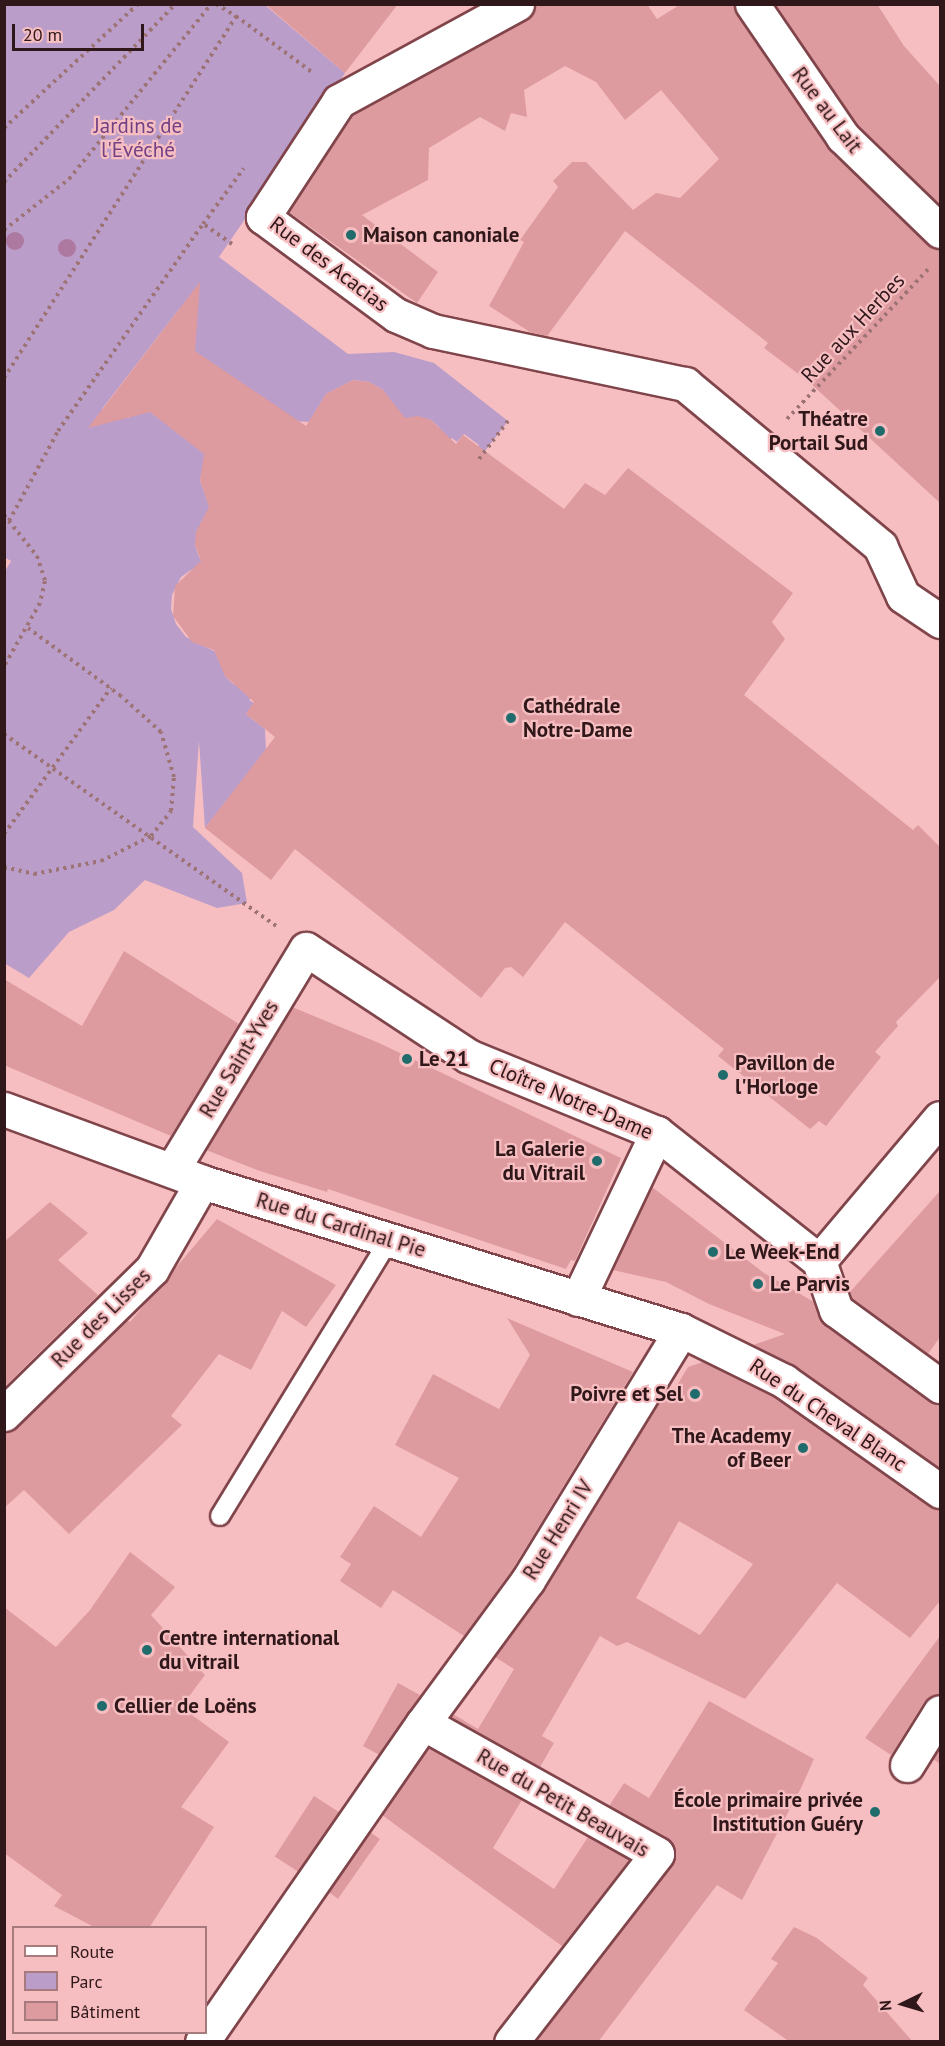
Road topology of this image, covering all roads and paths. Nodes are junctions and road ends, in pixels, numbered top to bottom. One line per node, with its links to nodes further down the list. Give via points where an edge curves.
1 (138, 4): 9 (path)
2 (175, 4): 10 (path)
3 (212, 4): 13 (path, via 69,179)
4 (216, 4): 7 (path)
5 (517, 4): 8 (street, Rue des Acacias)
6 (752, 4): 12 (street, Rue au Lait, via 843,137)
7 (236, 16): 8 (path, via 313,73); 15 (path)
8 (339, 101): 17 (street, Rue des Acacias, via 264,217 396,315 433,331 685,384)
9 (4, 128)
10 (4, 182)
11 (203, 224): 20 (path, via 58,431)
12 (939, 226)
13 (4, 230)
14 (932, 265): 17 (path, Rue aux Herbes)
15 (4, 378)
16 (508, 422): 18 (path)
17 (762, 446): 21 (street, via 880,546 903,596)
18 (479, 459)
19 (4, 514): 20 (path)
20 (9, 521): 22 (path, via 37,556 45,581)
21 (940, 621)
22 (28, 628): 23 (path); 24 (path)
23 (4, 666)
24 (111, 688): 26 (path); 28 (path, via 161,732 174,777 171,811)
25 (4, 734): 26 (path)
26 (53, 768): 27 (path); 28 (path)
27 (4, 834)
28 (151, 836): 29 (path, via 101,861 34,874); 30 (path)
29 (4, 867)
30 (306, 948): 33 (street, Cloître Notre-Dame, via 468,1056); 34 (street, Rue Saint-Yves)
31 (4, 1109): 34 (street, Rue du Cardinal Pie)
32 (940, 1118): 37 (street)
33 (657, 1133): 37 (street, Cloître Notre-Dame); 38 (street)
34 (172, 1170): 35 (street, Rue du Cardinal Pie)
35 (202, 1182): 36 (street, Rue du Cardinal Pie); 41 (street, Rue des Lisses, via 152,1269)
36 (389, 1240): 38 (street, Rue du Cardinal Pie); 43 (lane)
37 (819, 1261): 40 (street, via 836,1310)
38 (578, 1299): 39 (street, Rue du Cardinal Pie)
39 (681, 1330): 42 (street, Rue du Cheval Blanc, via 784,1381); 45 (street, Rue Henri IV, via 528,1580)
40 (940, 1386)
41 (4, 1414)
42 (940, 1491)
43 (220, 1516)
44 (940, 1713): 46 (street)
45 (423, 1723): 47 (street, Rue Henri IV); 48 (street, Rue du Petit Beauvais, via 657,1854)
46 (907, 1765)
47 (202, 2042)
48 (511, 2042)

